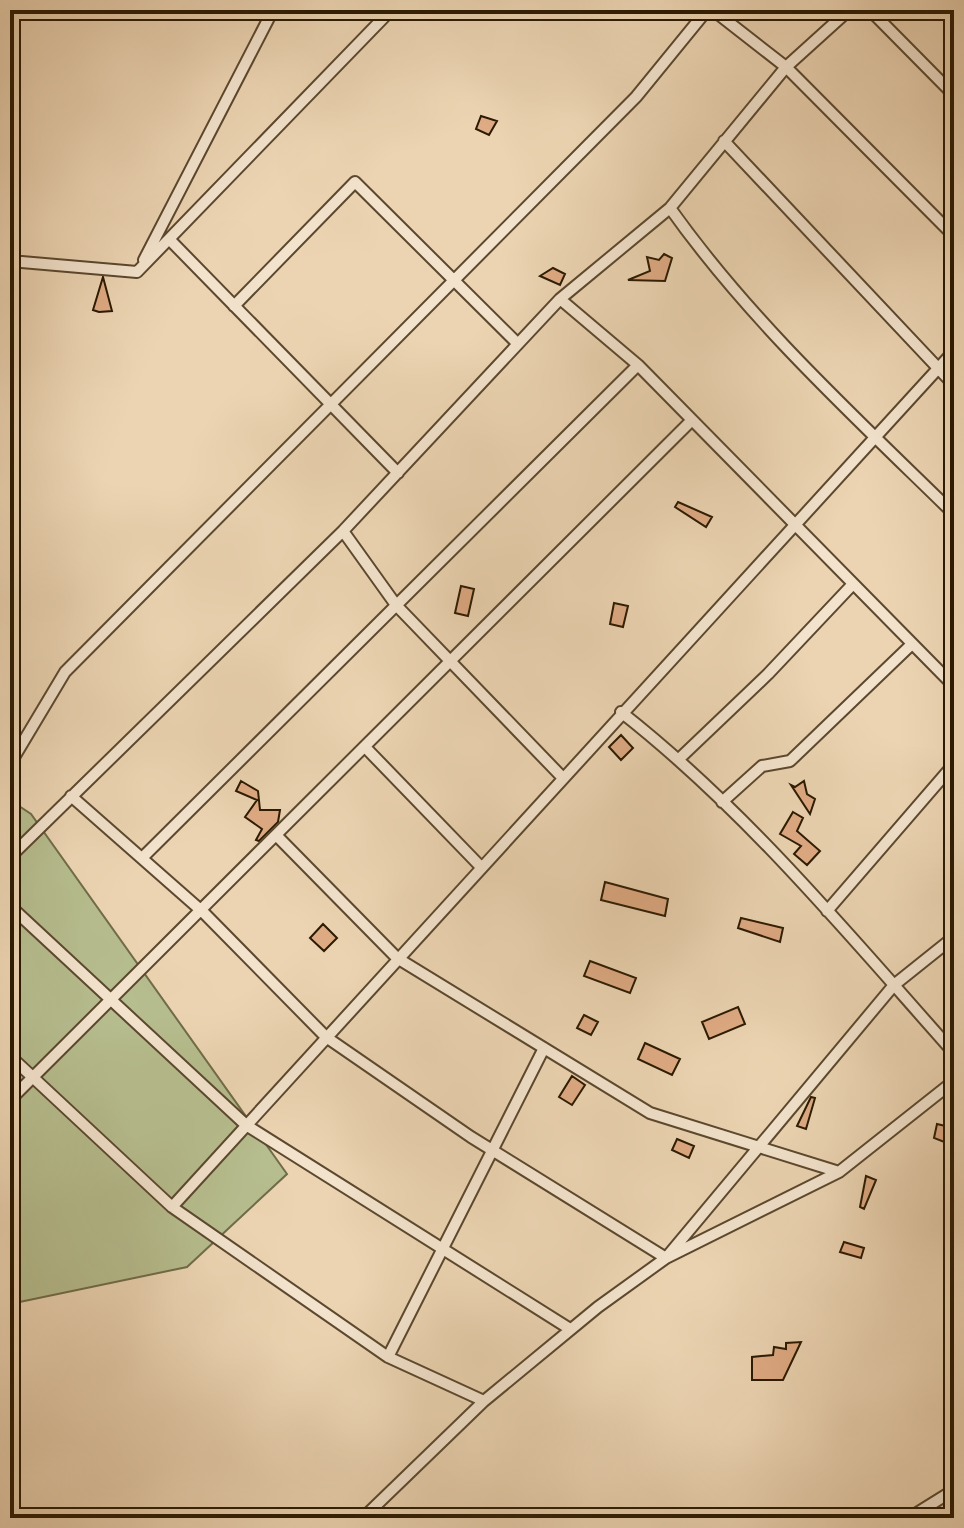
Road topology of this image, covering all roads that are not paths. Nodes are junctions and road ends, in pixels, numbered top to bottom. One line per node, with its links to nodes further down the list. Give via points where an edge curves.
1 (273, 10): 13 (street)
2 (391, 10): 11 (street)
3 (710, 10): 6 (street); 14 (street, via 636,97)
4 (849, 10): 6 (street)
5 (870, 10): 7 (street)
6 (786, 67): 8 (street); 10 (street)
7 (954, 95)
8 (724, 141): 9 (street); 20 (street)
9 (670, 208): 15 (street); 24 (street, via 702,253 807,373)
10 (954, 236)
11 (169, 239): 13 (street); 16 (street)
12 (10, 261): 13 (street)
13 (137, 272)
14 (454, 280): 16 (street, via 355,182); 17 (street); 22 (street)
15 (560, 299): 17 (street); 19 (street)
16 (234, 306): 22 (street)
17 (518, 344): 25 (street)
18 (954, 351): 20 (street)
19 (638, 365): 23 (street); 30 (street)
20 (938, 368): 21 (street); 24 (street)
21 (954, 385)
22 (331, 404): 25 (street); 37 (street, via 65,672)
23 (692, 420): 27 (street); 32 (street)
24 (874, 436): 26 (street); 27 (street)
25 (398, 473): 28 (street)
26 (954, 514)
27 (795, 528): 29 (street); 34 (street)
28 (343, 531): 30 (street); 40 (street)
29 (853, 584): 31 (street); 36 (street)
30 (396, 605): 32 (street); 44 (street)
31 (912, 644): 33 (street); 41 (street, via 790,761 762,766)
32 (451, 662): 35 (street); 39 (street)
33 (954, 686)
34 (621, 712): 36 (street); 39 (street)
35 (365, 747): 42 (street); 45 (street)
36 (680, 758): 41 (street)
37 (10, 764)
38 (954, 764): 48 (street)
39 (562, 777): 45 (street)
40 (71, 796): 43 (street); 44 (street)
41 (722, 802): 48 (street)
42 (276, 835): 47 (street); 50 (street)
43 (10, 857)
44 (142, 858): 47 (street)
45 (481, 867): 50 (street)
46 (10, 906): 52 (street)
47 (200, 910): 52 (street); 53 (street)
48 (827, 911): 51 (street)
49 (954, 937): 51 (street)
50 (397, 958): 53 (street); 54 (street)
51 (894, 985): 55 (street); 61 (street)
52 (110, 999): 57 (street); 60 (street)
53 (326, 1037): 60 (street); 62 (street)
54 (544, 1048): 61 (street, via 650,1113); 62 (street)
55 (954, 1053)
56 (10, 1056): 57 (street)
57 (31, 1076): 59 (street); 64 (street)
58 (954, 1081): 63 (street)
59 (10, 1100)
60 (246, 1125): 64 (street); 65 (street)
61 (757, 1146): 63 (street); 66 (street)
62 (493, 1150): 65 (street); 66 (street)
63 (839, 1172): 66 (street)
64 (172, 1207): 68 (street)
65 (443, 1249): 67 (street); 68 (street)
66 (666, 1258): 67 (street)
67 (570, 1329): 69 (street)
68 (388, 1357): 69 (street)
69 (484, 1401): 71 (street)
70 (954, 1490): 72 (street)
71 (363, 1518)
72 (909, 1518)

